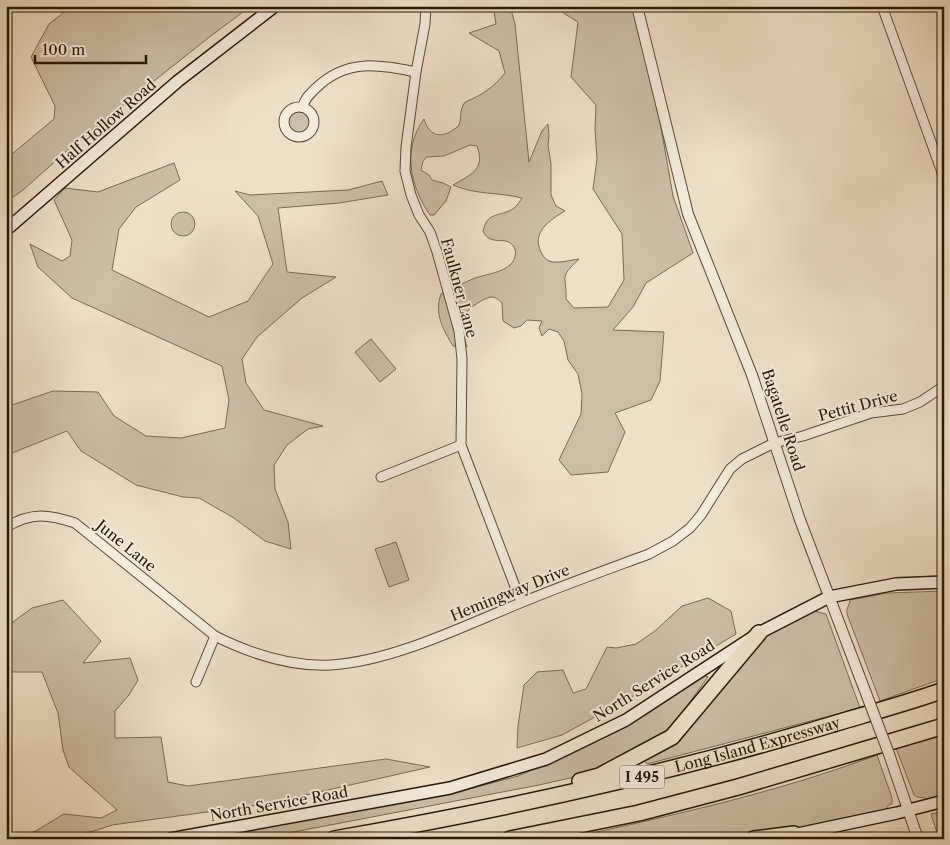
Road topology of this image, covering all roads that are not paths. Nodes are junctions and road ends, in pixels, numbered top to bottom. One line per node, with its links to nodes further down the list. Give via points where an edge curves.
1 (275, 6): 8 (main road, Half Hollow Road, via 178,80)
2 (426, 6): 5 (street, Faulkner Lane)
3 (637, 6): 10 (street, Bagatelle Road, via 688,214 752,375)
4 (882, 6): 7 (street)
5 (416, 72): 6 (street, via 378,65 341,70 323,81 306,98); 11 (street, Faulkner Lane, via 405,171 411,195 437,252 459,331 462,359)
6 (303, 107)
7 (944, 178)
8 (6, 230)
9 (944, 386): 10 (street, Pettit Drive, via 904,409 871,414)
10 (774, 442): 15 (street, Bagatelle Road); 16 (street, Hemingway Drive, via 742,458 730,469 701,515 673,542)
11 (461, 445): 12 (street); 16 (street, Faulkner Lane)
12 (381, 477)
13 (6, 527): 18 (street, June Lane, via 37,515 75,523)
14 (944, 582): 15 (main road, North Service Road, via 896,584)
15 (828, 597): 17 (main road, North Service Road); 23 (street, Bagatelle Road, bridge)
16 (521, 602): 18 (street, Hemingway Drive, via 392,653 331,665 260,656)
17 (759, 632): 24 (highway, via 672,737 600,776); 26 (main road, North Service Road, via 626,720 546,759 450,788)
18 (215, 636): 19 (street)
19 (196, 682)
20 (944, 690): 24 (highway, Long Island Expressway / I 495, via 729,755 631,780)
21 (944, 726): 28 (highway, I 495, via 702,797)
22 (944, 801): 23 (main road)
23 (909, 810): 25 (main road); 31 (street, Bagatelle Road)
24 (410, 826): 27 (highway, Long Island Expressway / I 495)
25 (794, 834): 29 (highway); 30 (main road)
26 (170, 839)
27 (334, 839)
28 (510, 839)
29 (754, 839)
30 (774, 839)
31 (918, 839)

